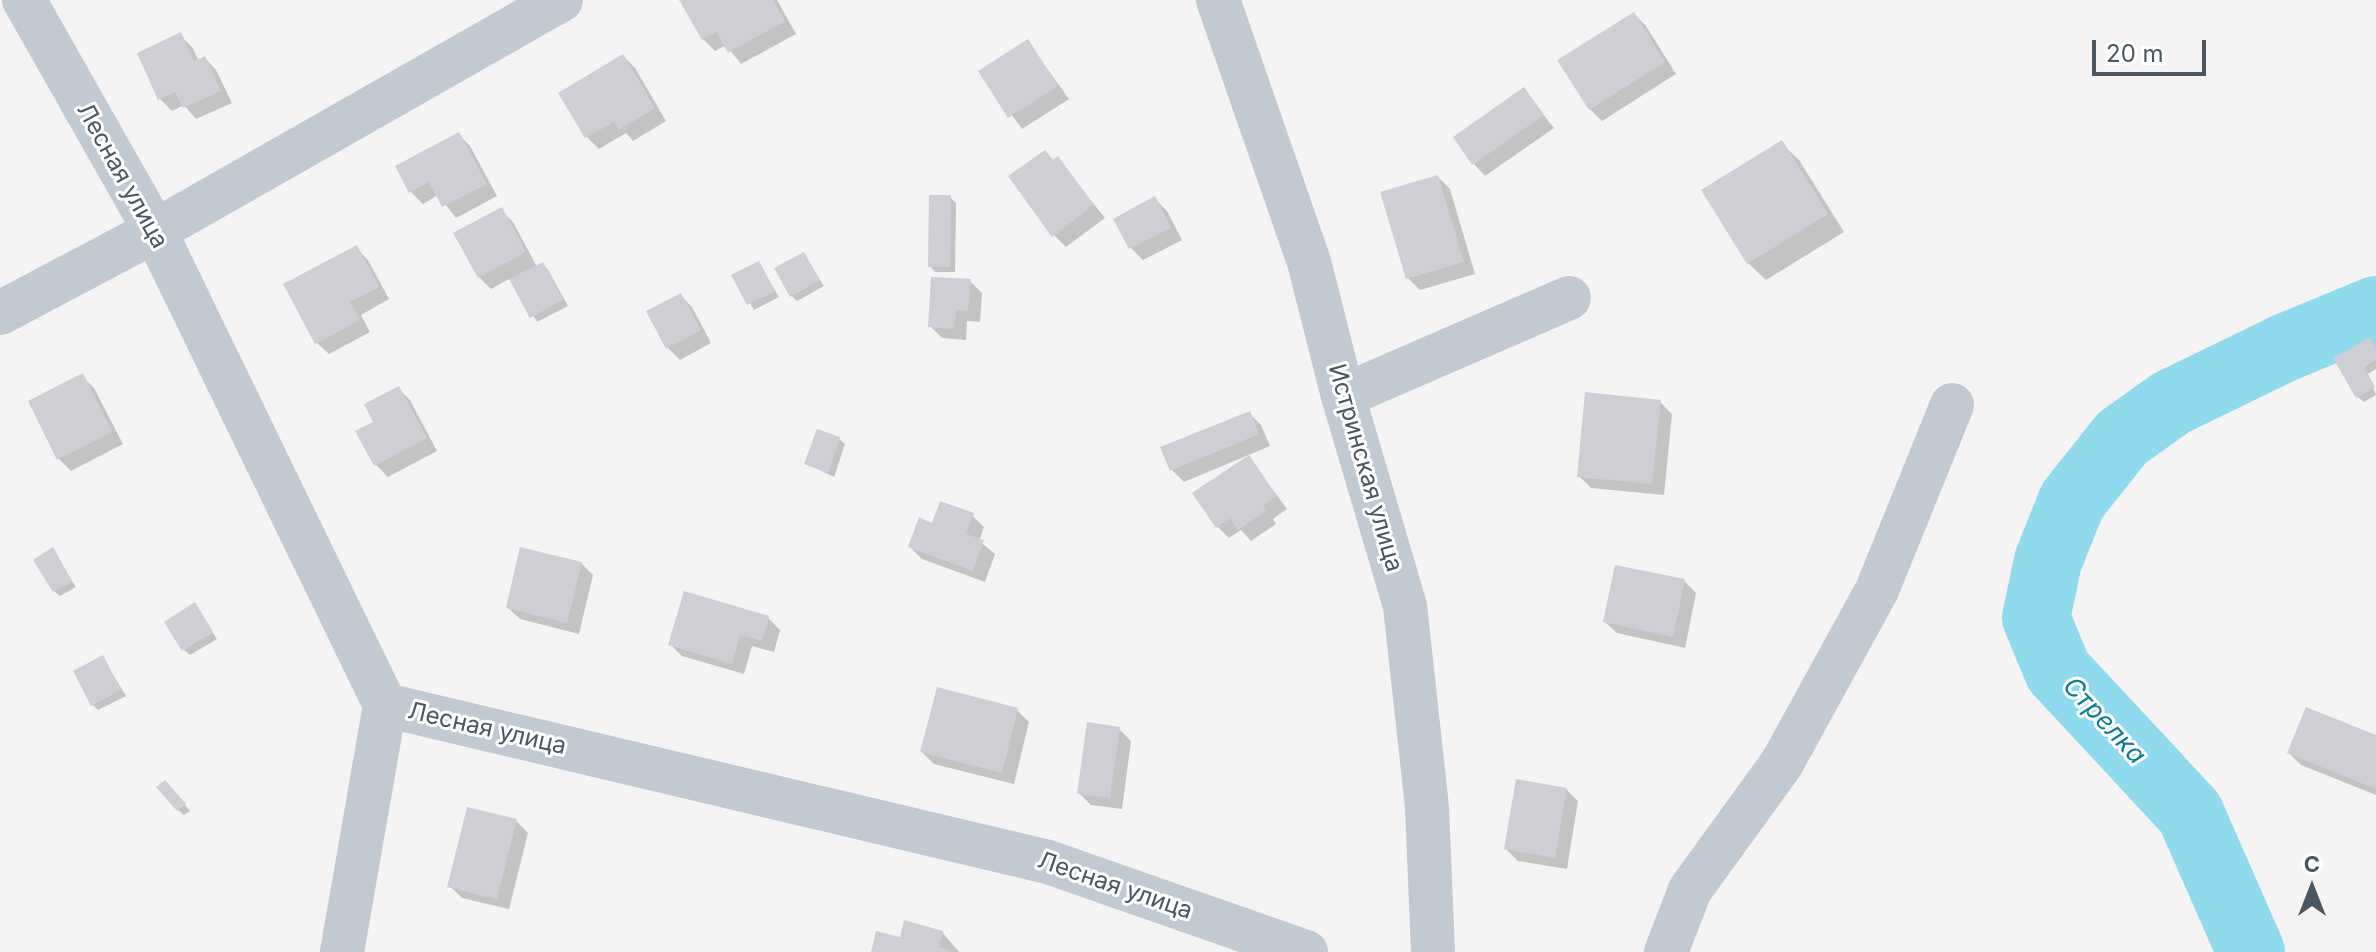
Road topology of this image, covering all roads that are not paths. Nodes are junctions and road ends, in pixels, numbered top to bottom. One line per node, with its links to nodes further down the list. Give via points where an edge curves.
1 (24, 0): 4 (street, Лесная улица)
2 (561, 0): 4 (street)
3 (1218, 0): 7 (street, Истринская улица, via 1309,262)
4 (155, 231): 6 (street); 9 (street, Лесная улица)
5 (1569, 298): 7 (street)
6 (0, 313)
7 (1343, 396): 12 (street, Истринская улица, via 1405,606 1427,807)
8 (1952, 405): 13 (street, via 1877,590 1782,763 1690,890)
9 (385, 705): 10 (street); 11 (street, Лесная улица, via 1048,862)
10 (342, 952)
11 (1306, 952)
12 (1433, 952)
13 (1666, 952)

